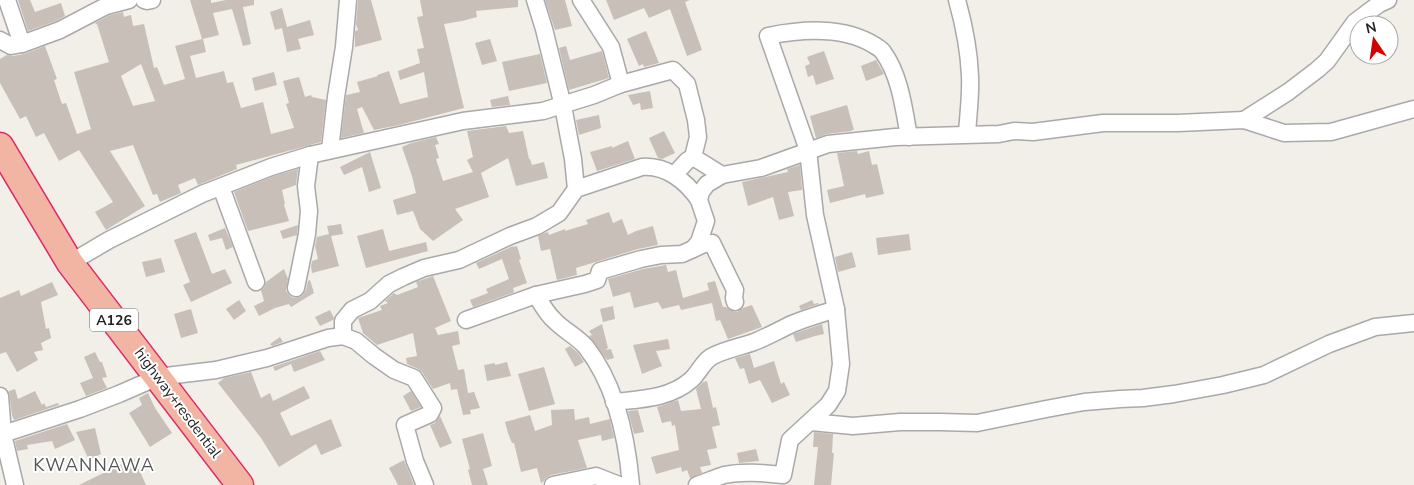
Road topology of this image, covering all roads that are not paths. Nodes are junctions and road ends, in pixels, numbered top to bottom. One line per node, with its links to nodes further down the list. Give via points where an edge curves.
1 (8, 0): 11 (street)
2 (129, 0): 11 (street, via 106,6 60,30)
3 (144, 0): 4 (street)
4 (152, 0)
5 (348, 0): 19 (street)
6 (535, 0): 13 (street)
7 (581, 0): 12 (street, via 611,47)
8 (957, 0): 16 (street, via 969,60)
9 (1388, 0): 15 (street, via 1355,22 1317,70)
10 (0, 40): 11 (street, via 11,46)
11 (22, 44)
12 (621, 84): 13 (street); 22 (street, via 672,70 687,84 698,137)
13 (563, 106): 19 (street, via 543,112 463,121); 26 (street)
14 (1414, 109): 15 (street, via 1331,132 1284,133)
15 (1244, 120): 16 (street, via 1102,123 1033,132)
16 (967, 134): 17 (street)
17 (909, 137): 20 (street, via 828,144); 20 (street, via 895,75 883,50 867,40 821,30 789,31 768,36)
18 (0, 146): 29 (highway, highway+resdential / A126)
19 (330, 150): 21 (street)
20 (808, 150): 24 (street, via 761,168); 34 (street, via 815,215)
21 (310, 155): 25 (street); 31 (street, via 306,186 308,234)
22 (693, 157): 23 (street); 24 (street)
23 (674, 175): 26 (street, via 653,166 642,167); 27 (street, via 692,189)
24 (722, 175): 27 (street, via 707,184)
25 (221, 187): 29 (street, via 109,240); 30 (street)
26 (576, 190): 37 (street, via 560,213 537,226 459,260 424,268 389,284 370,301 352,310 343,321)
27 (699, 200): 28 (street, via 706,221)
28 (693, 249): 32 (street, via 600,271 597,280); 33 (street, via 712,243 735,290)
29 (70, 263): 38 (highway, highway+resdential / A126)
30 (256, 282)
31 (296, 288)
32 (536, 295): 35 (street); 40 (street, via 553,320 585,346 605,376)
33 (736, 302)
34 (836, 309): 40 (street, via 709,358 689,382 665,395); 41 (street, via 841,364 838,391)
35 (466, 320)
36 (1414, 323): 41 (street, via 1375,328 1329,344 1264,375 1174,394 1084,402 977,423 900,422 853,426)
37 (343, 336): 38 (street, via 216,370); 49 (street, via 356,341 394,370 414,378 433,408 430,414 406,424)
38 (158, 377): 42 (street, via 88,406); 48 (highway, highway+resdential / A126)
39 (0, 396): 42 (street)
40 (614, 402): 52 (street, via 628,457)
41 (811, 422): 43 (street)
42 (3, 434): 45 (street)
43 (790, 440): 44 (street, via 776,458); 46 (street)
44 (758, 472): 46 (street); 53 (street, via 735,473)
45 (14, 478): 47 (street)
46 (784, 480)
47 (3, 485)
48 (240, 485)
49 (425, 485)
50 (553, 485): 51 (street, via 596,476)
51 (619, 485)
52 (631, 485)
53 (698, 485)

